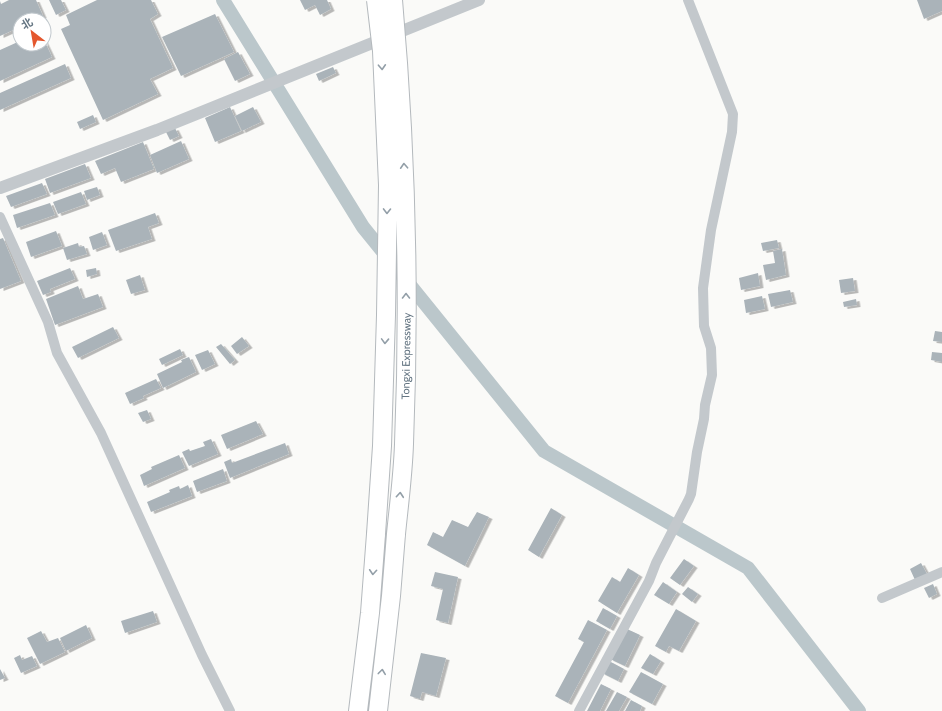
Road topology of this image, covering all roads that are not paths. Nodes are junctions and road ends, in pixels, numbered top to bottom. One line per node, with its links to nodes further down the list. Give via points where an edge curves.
1 (376, 0): 10 (highway, Tongxi Expressway, one-way to 10, bridge, via 382,51 388,185 382,446 370,614)
2 (393, 0): 11 (highway, Tongxi Expressway, one-way to 2, bridge, via 404,445 406,196)
3 (479, 0): 5 (street, via 156,130)
4 (688, 0): 12 (street, via 733,114 732,132 711,230 703,288 704,326 711,348 712,375 704,405 704,419 691,494 649,581)
5 (0, 188)
6 (0, 217): 9 (street, via 48,322 57,353 101,433)
7 (942, 572): 8 (street)
8 (882, 598)
9 (230, 711)
10 (358, 711)
11 (378, 711)
12 (579, 711)

